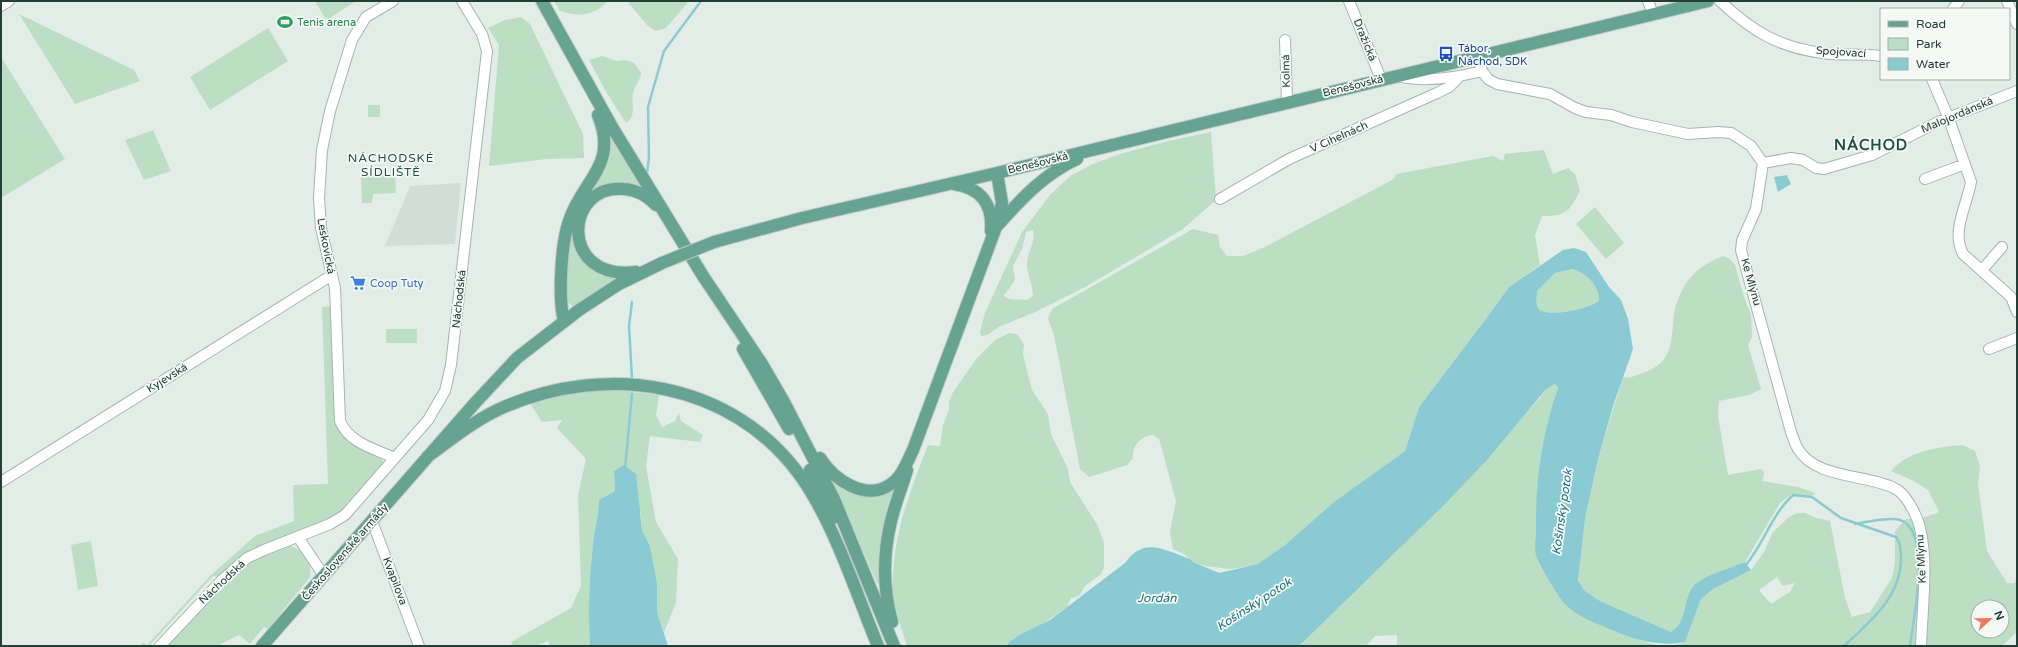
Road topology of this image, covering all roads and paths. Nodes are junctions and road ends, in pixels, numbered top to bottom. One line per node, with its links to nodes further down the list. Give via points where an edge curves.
1 (393, 1): 36 (street, Leskovická, via 366,17 359,26 352,40 330,111 322,150 319,198 321,228)
2 (462, 1): 45 (street, Náchodská, via 482,34 486,51 451,365 445,391 434,410)
3 (542, 1): 12 (main road)
4 (1349, 1): 18 (street, Dražická)
5 (1648, 1): 9 (street)
6 (1708, 1): 9 (main road, Benešovská)
7 (1720, 1): 14 (street, Spojovací, via 1742,22 1761,35 1794,47 1823,53 1865,53)
8 (2007, 1): 10 (street)
9 (1653, 14): 13 (main road, Benešovská)
10 (2017, 24)
11 (1285, 40): 21 (street, Kolmá)
12 (569, 51): 30 (main road); 39 (main road, via 580,82 597,113 605,138 602,157 594,178 568,221 562,259 561,304)
13 (1478, 56): 15 (street); 16 (main road, Benešovská)
14 (1880, 56)
15 (1482, 71): 17 (street); 24 (street, via 1488,79 1497,84 1550,94 1586,112 1611,115 1688,134 1731,133 1751,146)
16 (1394, 76): 17 (street, via 1423,80); 18 (main road, Benešovská)
17 (1459, 77): 29 (street, V Cihelnách, via 1449,87 1289,159)
18 (1381, 79): 21 (main road, Benešovská)
19 (1932, 80): 22 (street)
20 (2017, 91): 22 (street, Malojordánská)
21 (1287, 102): 23 (main road, Benešovská)
22 (1948, 119): 24 (street, Malojordánská, via 1872,155 1824,169 1791,158); 25 (street)
23 (1110, 145): 26 (main road, Benešovská); 31 (main road, via 1059,168 1018,203)
24 (1763, 163): 57 (street, Ke Mlýnu, via 1756,209 1742,241 1742,250 1791,432 1798,450 1812,462 1829,471 1895,488 1907,499 1916,514 1922,541 1924,567)
25 (1965, 164): 27 (street); 34 (street, via 1971,182 1963,206 1959,246 1963,254)
26 (998, 173): 28 (main road, Benešovská); 31 (main road, via 1002,196)
27 (1925, 179)
28 (951, 184): 32 (main road, via 971,188 987,204 992,225); 35 (main road, Benešovská, bridge, via 802,218 714,242)
29 (1220, 199)
30 (664, 213): 35 (main road, via 648,196 633,190 616,188 601,193 582,212 578,225 579,238 581,247 591,261 598,267 615,273); 37 (main road)
31 (996, 227): 32 (main road)
32 (990, 245): 43 (main road)
33 (2002, 247): 34 (street)
34 (1982, 270): 38 (street, via 2011,297)
35 (643, 272): 39 (main road, Benešovská, via 619,284)
36 (332, 275): 45 (street, Leskovická, via 335,288 340,421 352,437); 46 (street, Kyjevská)
37 (703, 276): 42 (main road, via 762,364); 54 (main road, via 810,469 846,548)
38 (2017, 312)
39 (564, 321): 44 (main road, Benešovská, via 517,358)
40 (2017, 338): 41 (street)
41 (1988, 349)
42 (784, 402): 43 (main road, via 826,468 840,480 858,488 875,490 892,484); 55 (main road, via 834,499)
43 (913, 450): 56 (main road, via 891,519 886,544 886,594)
44 (427, 457): 47 (main road, Československé armády); 53 (main road, via 471,424 503,407 560,389 599,384 641,384 705,402 726,411 755,430 784,456 799,474 829,527)
45 (395, 458): 48 (street, Náchodská, via 345,515 336,522)
46 (1, 482)
47 (372, 521): 49 (main road, Československé armády); 50 (street, Kvapilova)
48 (298, 537): 49 (street); 51 (street, Náchodská, via 264,550 240,564)
49 (324, 576): 52 (main road, Československé armády)
50 (416, 645)
51 (160, 646)
52 (262, 646)
53 (878, 646)
54 (883, 646)
55 (894, 646)
56 (898, 646)
57 (1921, 646)

